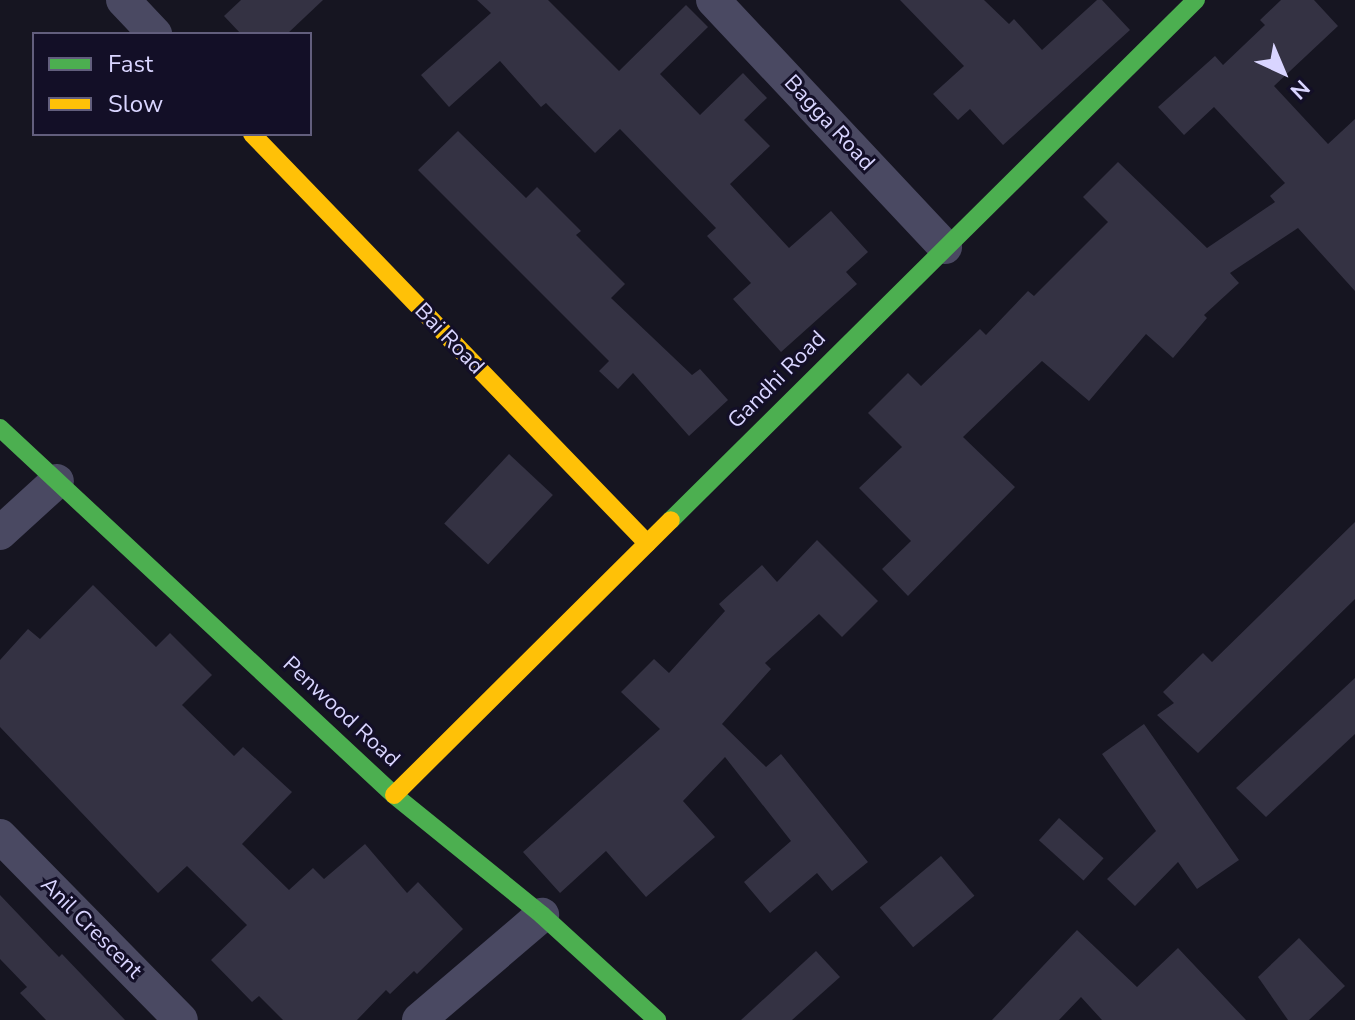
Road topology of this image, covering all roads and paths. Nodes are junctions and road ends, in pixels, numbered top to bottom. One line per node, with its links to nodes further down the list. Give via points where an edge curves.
1 (123, 0): 4 (street)
2 (713, 0): 6 (street, Bagga Road)
3 (1196, 0): 6 (street, Gandhi Road)
4 (153, 32)
5 (254, 136): 10 (street, Bai Road)
6 (945, 247): 10 (street, Gandhi Road)
7 (0, 428): 8 (street, Penwood Road)
8 (57, 481): 9 (street); 11 (street, Penwood Road)
9 (0, 533)
10 (647, 543): 11 (street, Gandhi Road)
11 (394, 795): 13 (street, Penwood Road)
12 (0, 836): 14 (street, Anil Crescent)
13 (542, 915): 15 (street); 16 (street, Penwood Road)
14 (181, 1020)
15 (419, 1020)
16 (657, 1020)

